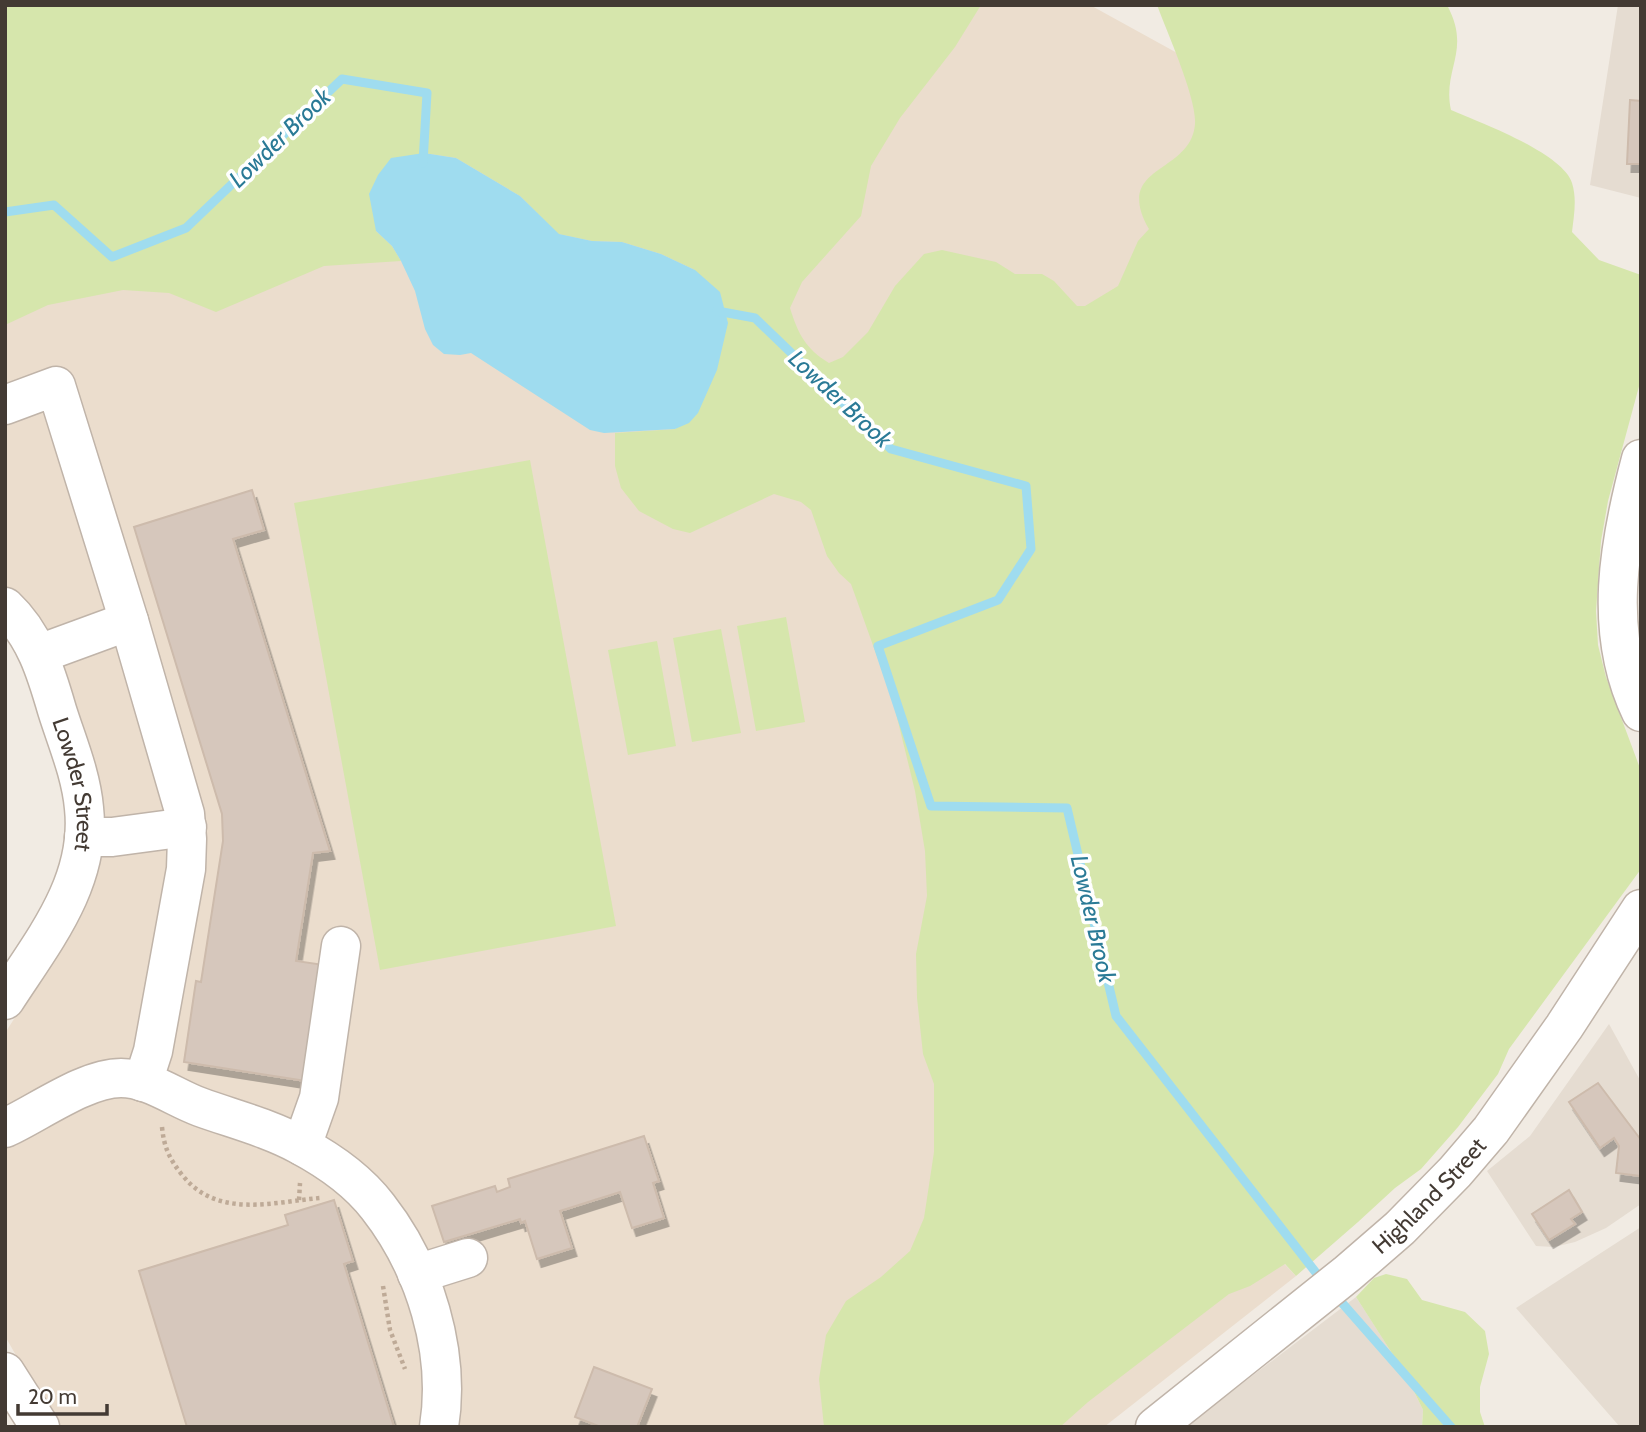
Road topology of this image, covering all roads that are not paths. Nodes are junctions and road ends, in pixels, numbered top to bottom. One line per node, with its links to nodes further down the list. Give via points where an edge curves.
1 (5, 405): 4 (street, via 56,386)
2 (1641, 459): 6 (street, via 1622,548 1617,625 1624,668)
3 (5, 607): 5 (street, Lowder Street, via 25,629)
4 (129, 621): 5 (street); 7 (street)
5 (38, 654): 8 (street, Lowder Street, via 78,778)
6 (1641, 712)
7 (187, 827): 8 (street); 12 (street, via 186,869 153,1051)
8 (84, 837): 11 (street, Lowder Street, via 67,901)
9 (1641, 909): 20 (street, Highland Street, via 1491,1130 1436,1192 1348,1273)
10 (341, 946): 14 (street, via 319,1098)
11 (5, 1000)
12 (143, 1082): 13 (street, via 121,1078 99,1083); 14 (street)
13 (5, 1128)
14 (302, 1146): 16 (street, via 351,1180 378,1206 401,1242)
15 (468, 1258): 16 (street)
16 (399, 1276): 19 (street, via 429,1308 442,1367)
17 (5, 1372): 18 (street)
18 (40, 1427)
19 (439, 1427)
20 (1155, 1427)

